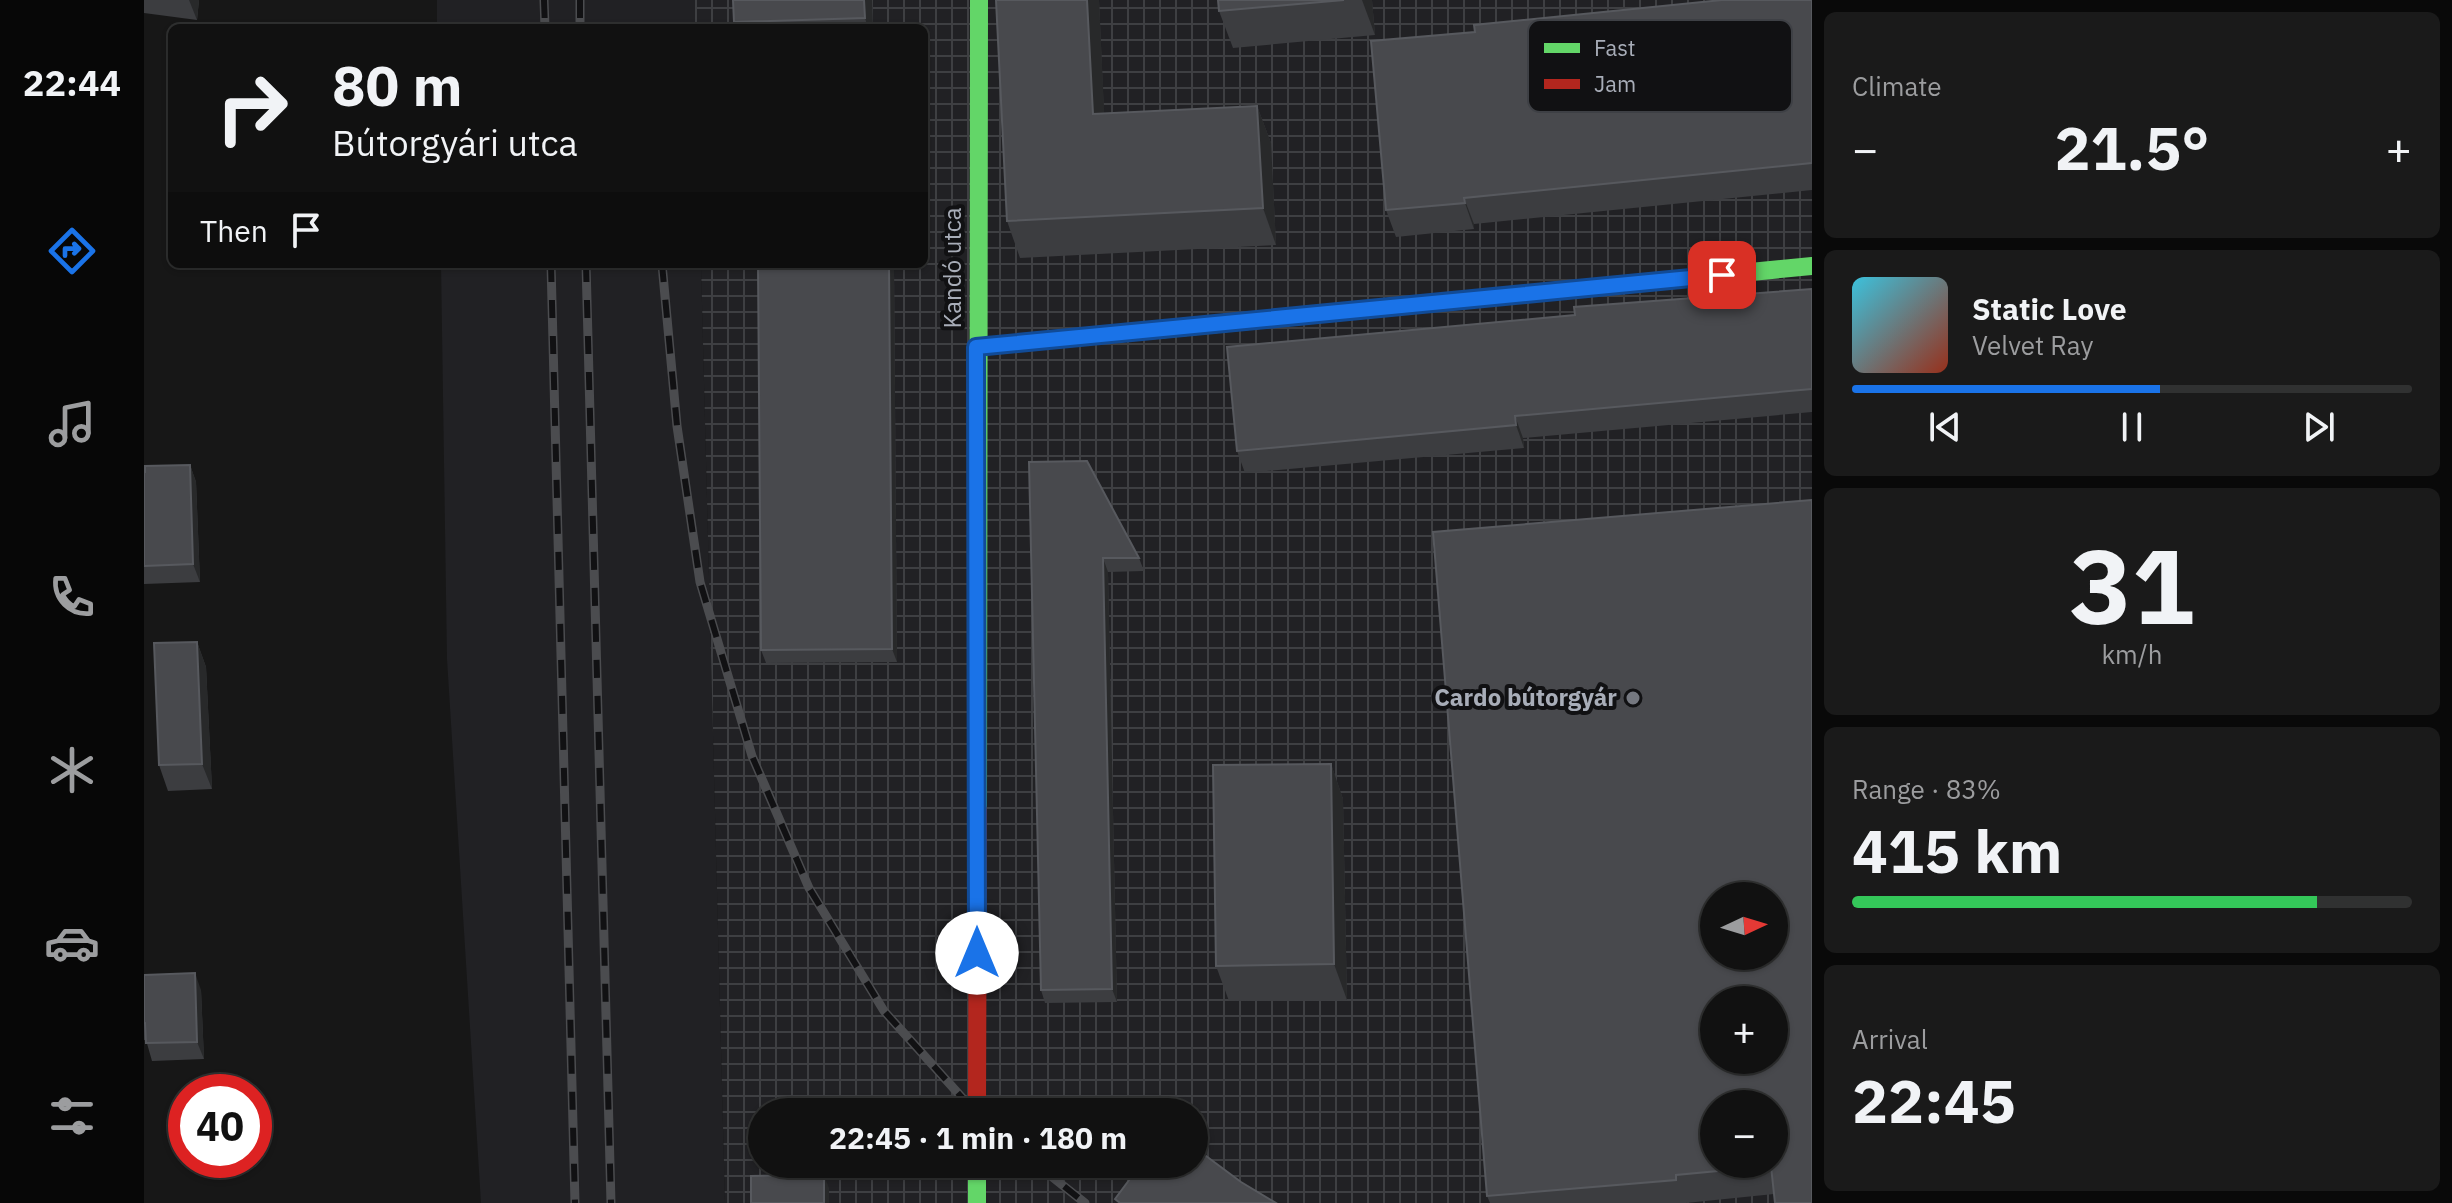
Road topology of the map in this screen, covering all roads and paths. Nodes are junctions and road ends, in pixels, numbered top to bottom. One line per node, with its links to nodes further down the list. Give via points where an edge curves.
1 (979, 0): 3 (street, Kandó utca)
2 (1812, 266): 3 (street)
3 (976, 347): 4 (street, Kandó utca)
4 (977, 1098)
5 (977, 1178): 6 (street)
6 (977, 1203)

